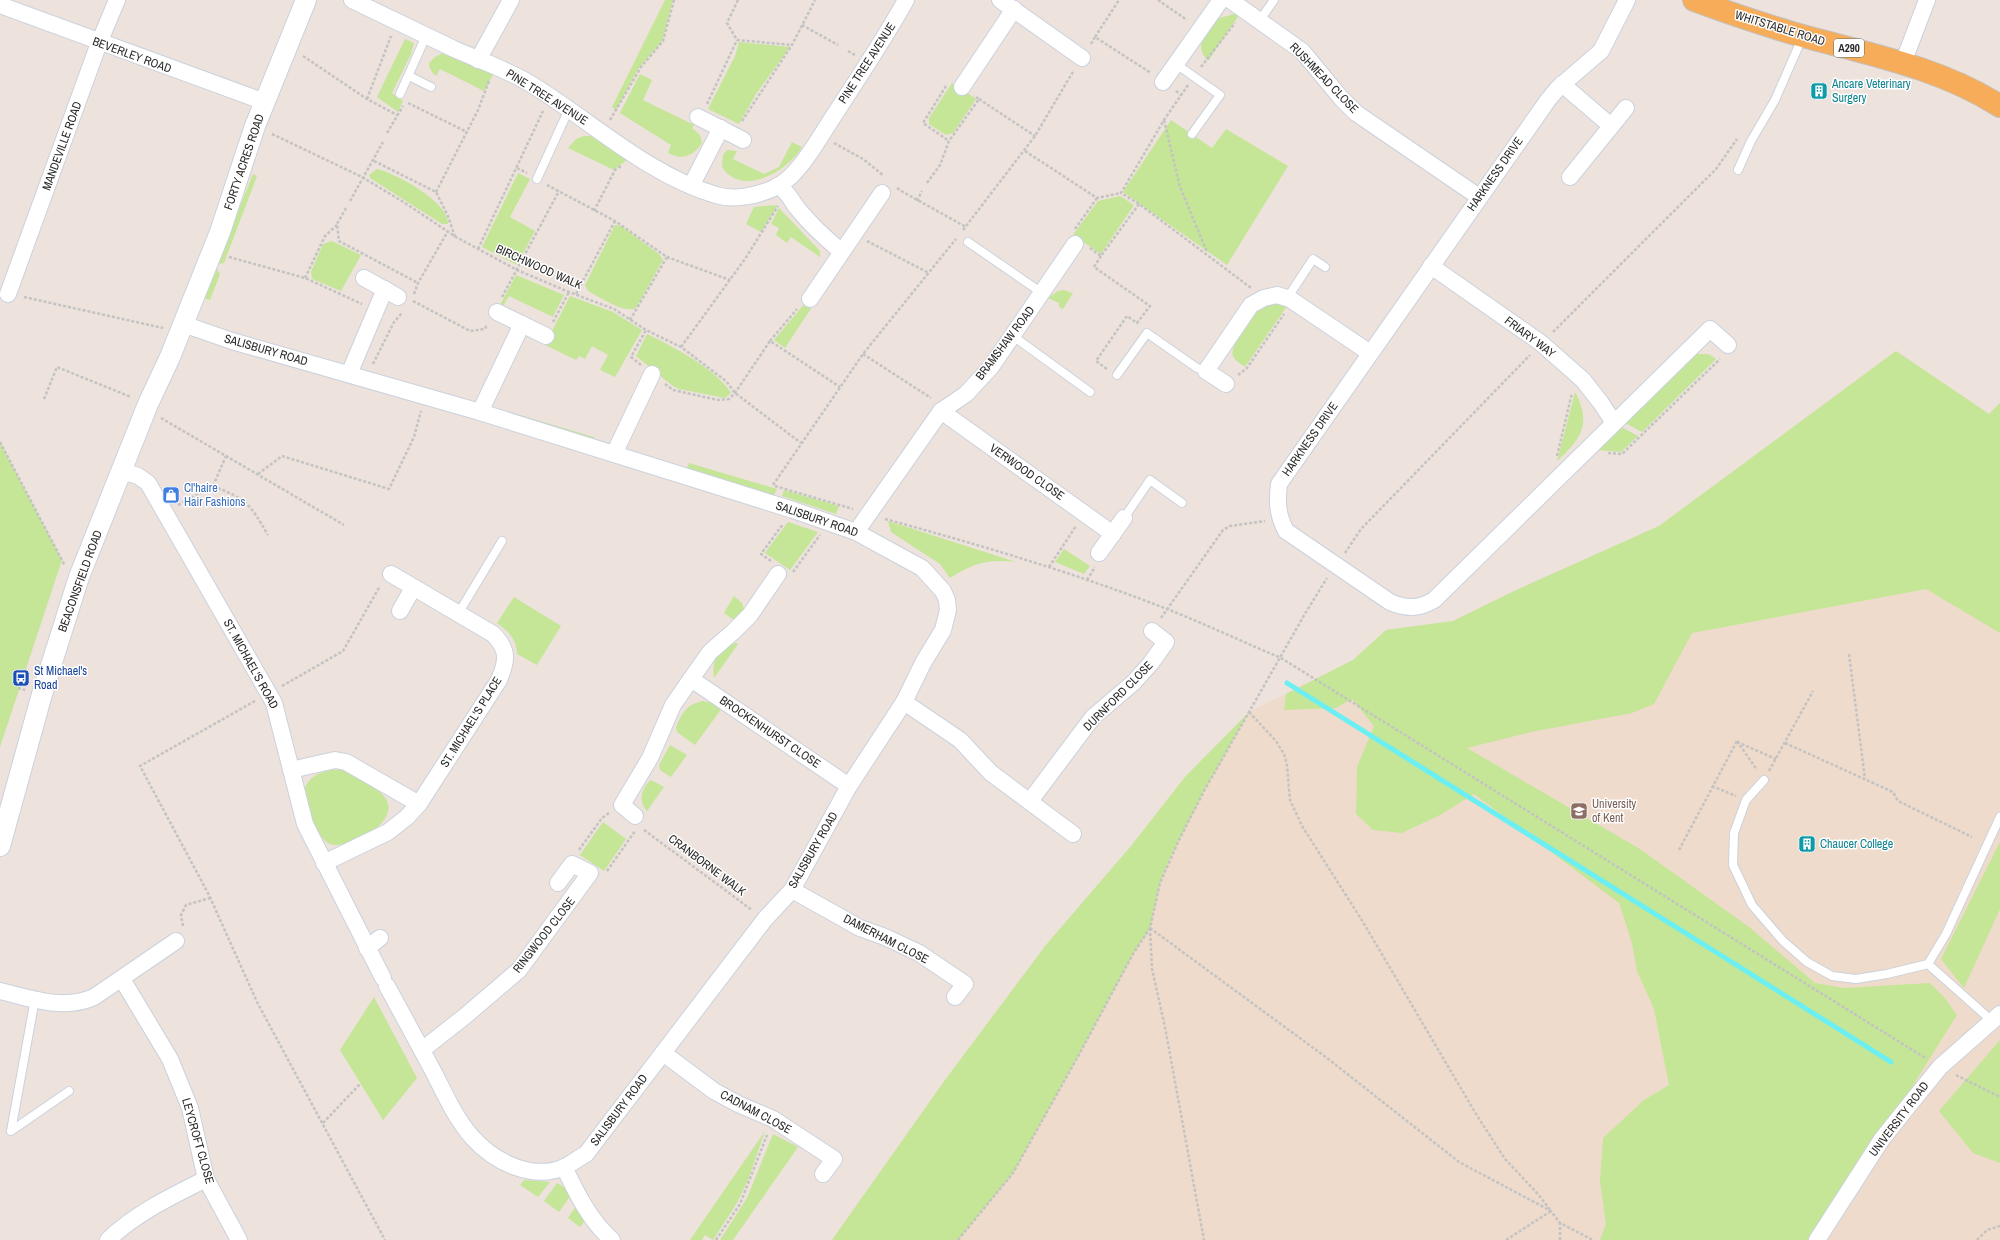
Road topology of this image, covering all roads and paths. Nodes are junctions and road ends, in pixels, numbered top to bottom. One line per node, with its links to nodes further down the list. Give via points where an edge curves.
1 (117, 0): 29 (street, MANDEVILLE ROAD)
2 (306, 0): 32 (street, FORTY ACRES ROAD)
3 (352, 0): 22 (street, PINE TREE AVENUE)
4 (510, 0): 34 (street)
5 (674, 0): 61 (path, via 663,41 641,67)
6 (738, 0): 28 (path, via 727,23)
7 (815, 0): 23 (path)
8 (906, 0): 78 (street, PINE TREE AVENUE, via 880,44 801,163 784,182)
9 (1000, 0): 19 (street)
10 (1119, 0): 27 (path)
11 (1158, 0): 24 (path)
12 (1222, 0): 24 (street)
13 (1230, 0): 20 (street, RUSHMEAD CLOSE)
14 (1274, 0): 21 (lane)
15 (1627, 0): 41 (street, HARKNESS DRIVE, via 1600,51)
16 (1694, 0): 26 (main road, WHITSTABLE ROAD / A290)
17 (1927, 0): 35 (street)
18 (0, 5): 29 (street, BEVERLEY ROAD)
19 (1014, 9): 33 (street); 43 (street)
20 (1244, 11): 21 (street, RUSHMEAD CLOSE); 39 (path)
21 (1260, 20): 84 (street, RUSHMEAD CLOSE, via 1302,51 1356,113)
22 (397, 21): 25 (street, PINE TREE AVENUE); 47 (path)
23 (802, 25): 30 (path); 31 (path)
24 (1201, 29): 36 (street)
25 (426, 36): 34 (street, PINE TREE AVENUE); 38 (lane)
26 (1803, 36): 35 (main road, WHITSTABLE ROAD / A290); 72 (lane, via 1775,100 1751,141)
27 (1095, 37): 33 (path); 40 (path)
28 (737, 40): 30 (path); 53 (path)
29 (99, 43): 49 (street, BEVERLEY ROAD); 116 (street, MANDEVILLE ROAD)
30 (792, 45): 62 (path, via 747,111)
31 (838, 45)
32 (288, 46): 47 (path); 49 (street, FORTY ACRES ROAD)
33 (1082, 58): 64 (path)
34 (478, 60): 37 (street, PINE TREE AVENUE)
35 (1903, 62): 50 (main road, WHITSTABLE ROAD / A290, via 1948,79)
36 (1176, 64): 39 (lane); 40 (street)
37 (496, 65): 46 (street, PINE TREE AVENUE); 59 (path)
38 (409, 76): 42 (lane); 44 (lane)
39 (1194, 76): 45 (path); 63 (lane, via 1220,95)
40 (1163, 82): 45 (path)
41 (1562, 84): 57 (street); 84 (street, HARKNESS DRIVE)
42 (431, 87)
43 (962, 87): 48 (path); 66 (path, via 951,78 923,123)
44 (400, 94)
45 (1181, 94): 55 (path)
46 (550, 96): 52 (street, PINE TREE AVENUE); 71 (path)
47 (367, 99): 54 (path)
48 (979, 99): 64 (path); 66 (path)
49 (265, 102): 56 (street, FORTY ACRES ROAD)
50 (2000, 106)
51 (1626, 108): 57 (street)
52 (569, 110): 61 (street, PINE TREE AVENUE); 75 (lane)
53 (702, 113): 58 (street)
54 (397, 116): 59 (path, via 406,101); 60 (path)
55 (1164, 120): 82 (path); 101 (path, via 1180,187)
56 (255, 126): 73 (path, BIRCHWOOD WALK); 104 (street, FORTY ACRES ROAD)
57 (1611, 126): 74 (street)
58 (721, 128): 62 (street); 77 (street)
59 (467, 132): 81 (path)
60 (387, 133)
61 (603, 133): 68 (street, PINE TREE AVENUE)
62 (741, 133)
63 (1192, 134)
64 (1035, 136): 69 (path)
65 (1739, 137): 130 (path, via 1716,169)
66 (949, 141): 76 (path, via 940,165)
67 (383, 142): 70 (path)
68 (630, 151): 77 (street, PINE TREE AVENUE); 90 (path, via 630,160 615,170)
69 (1025, 151): 85 (path); 93 (path)
70 (374, 161): 73 (path); 81 (path)
71 (517, 168): 75 (path); 99 (path)
72 (1738, 170)
73 (362, 177): 86 (path); 95 (path, BIRCHWOOD WALK)
74 (1570, 177)
75 (537, 179): 79 (path)
76 (927, 183)
77 (691, 186): 78 (street, PINE TREE AVENUE, via 719,196 734,197)
78 (782, 189): 100 (street, via 824,237); 111 (path)
79 (558, 191): 90 (path); 107 (path)
80 (922, 191): 87 (path)
81 (436, 192): 95 (path)
82 (1121, 193): 85 (path); 88 (path)
83 (882, 194): 94 (street)
84 (1479, 196): 105 (street, HARKNESS DRIVE)
85 (1097, 198): 97 (path)
86 (350, 200)
87 (917, 201)
88 (1139, 204): 101 (path); 102 (path)
89 (346, 208): 92 (path)
90 (594, 211): 91 (path)
91 (615, 220): 103 (path); 117 (path)
92 (337, 224): 109 (path, via 325,236); 112 (path, via 339,241)
93 (962, 232)
94 (854, 234): 100 (street); 108 (path)
95 (456, 237): 99 (path, BIRCHWOOD WALK)
96 (957, 238): 108 (path)
97 (1076, 241): 102 (path); 115 (street, BRAMSHAW ROAD)
98 (968, 242): 115 (lane)
99 (478, 250): 107 (path, BIRCHWOOD WALK)
100 (842, 252): 119 (street)
101 (1208, 254): 118 (path)
102 (1100, 256): 138 (path, via 1094,267 1150,306 1137,323 1127,316 1096,362)
103 (667, 257): 111 (path); 123 (path)
104 (208, 263): 109 (path, via 224,269 228,257); 125 (street, FORTY ACRES ROAD)
105 (1431, 266): 130 (street, FRIARY WAY); 133 (street, HARKNESS DRIVE)
106 (1325, 267): 120 (lane, via 1313,259)
107 (517, 270): 113 (path, BIRCHWOOD WALK); 122 (path)
108 (929, 273): 134 (path)
109 (305, 278): 121 (path)
110 (364, 278): 114 (street)
111 (730, 280): 132 (path)
112 (418, 283)
113 (569, 292): 117 (path, BIRCHWOOD WALK); 127 (path)
114 (391, 293): 121 (street); 122 (path, via 470,331 485,329)
115 (1042, 293): 128 (street, BRAMSHAW ROAD)
116 (8, 294): 125 (path)
117 (576, 294): 123 (path, BIRCHWOOD WALK, via 614,309)
118 (1264, 298): 120 (street, via 1277,295); 135 (street, via 1251,305)
119 (810, 299): 129 (path, via 802,302)
120 (1291, 299): 133 (street); 140 (path, via 1247,368)
121 (376, 311): 136 (street)
122 (495, 313): 124 (street)
123 (630, 320): 126 (path, BIRCHWOOD WALK)
124 (522, 324): 127 (street); 148 (street)
125 (181, 328): 136 (street, SALISBURY ROAD); 146 (street, BEACONSFIELD ROAD)
126 (646, 330): 132 (path, BIRCHWOOD WALK); 137 (path, via 631,357)
127 (546, 336)
128 (1013, 336): 142 (lane); 147 (street, BRAMSHAW ROAD, via 991,367 966,394)
129 (770, 341): 141 (path); 143 (path)
130 (1541, 343): 139 (street, FRIARY WAY); 175 (path, via 1361,529)
131 (1728, 345): 149 (street, via 1710,328); 152 (path, via 1718,360 1622,454)
132 (680, 348): 143 (path, BIRCHWOOD WALK, via 726,381)
133 (1370, 353): 166 (street, HARKNESS DRIVE, via 1279,484 1277,504)
134 (863, 354): 141 (path); 147 (path, via 937,402)
135 (1206, 371): 138 (lane, via 1197,368 1147,333); 140 (street)
136 (350, 374): 144 (street, SALISBURY ROAD)
137 (652, 374): 143 (path, via 673,390 724,400); 153 (street)
138 (1117, 375)
139 (1577, 375): 149 (street, FRIARY WAY); 155 (path)
140 (1226, 384)
141 (840, 387): 151 (path)
142 (1090, 392)
143 (735, 393): 151 (path, BIRCHWOOD WALK)
144 (425, 396): 148 (street, SALISBURY ROAD); 157 (path, via 414,437 389,489 282,456)
145 (44, 400): 146 (path, via 57,367)
146 (147, 407): 154 (path); 156 (street, BEACONSFIELD ROAD)
147 (941, 411): 163 (street, VERWOOD CLOSE); 164 (street, BRAMSHAW ROAD)
148 (480, 412): 153 (street, SALISBURY ROAD)
149 (1614, 423): 152 (street)
150 (0, 442): 174 (path)
151 (801, 443): 158 (path)
152 (1585, 452): 175 (street, via 1434,600 1425,605 1410,608 1390,602)
153 (614, 454): 161 (street, SALISBURY ROAD)
154 (226, 456): 157 (path); 159 (path)
155 (1556, 457)
156 (122, 471): 162 (street, ST. MICHAEL'S ROAD, via 138,476 148,483); 207 (street, BEACONSFIELD ROAD, via 72,602 42,694)
157 (258, 474): 168 (path)
158 (773, 485)
159 (213, 486): 162 (path); 171 (path, via 237,496 248,504)
160 (1182, 503): 165 (lane, via 1150,480)
161 (793, 510): 167 (street, SALISBURY ROAD); 177 (path, via 761,554)
162 (165, 511): 188 (street, ST. MICHAEL'S ROAD)
163 (1084, 513): 170 (street, VERWOOD CLOSE); 176 (path)
164 (868, 514): 169 (street, BRAMSHAW ROAD); 176 (path, via 993,549)
165 (1124, 518): 170 (street)
166 (1280, 519): 175 (street, via 1286,530); 180 (path, via 1230,526 1223,530)
167 (829, 522): 169 (street, SALISBURY ROAD); 177 (path)
168 (344, 525)
169 (856, 532): 189 (street, SALISBURY ROAD, via 922,568 943,591 947,600 948,610 943,630)
170 (1113, 534): 173 (street)
171 (268, 535)
172 (502, 541): 182 (lane)
173 (1099, 553)
174 (62, 565)
175 (1336, 566): 185 (path, via 1306,612)
176 (1049, 568): 180 (path)
177 (782, 571): 186 (street, via 750,615 710,652)
178 (391, 574): 179 (street, ST. MICHAEL'S PLACE); 188 (path, via 384,577 343,650)
179 (413, 588): 181 (street); 182 (street, ST. MICHAEL'S PLACE)
180 (1167, 609): 183 (path); 185 (path)
181 (400, 611)
182 (458, 614): 201 (street, ST. MICHAEL'S PLACE, via 493,634 501,642 505,658 503,669 499,680)
183 (1152, 632): 200 (street, DURNFORD CLOSE, via 1166,642 1151,663 1133,683 1093,717)
184 (1849, 654): 195 (path)
185 (1281, 658): 190 (path); 227 (path)
186 (690, 679): 197 (street, BROCKENHURST CLOSE); 202 (street, via 674,705 650,758)
187 (1813, 691): 192 (path)
188 (269, 693): 194 (street, ST. MICHAEL'S ROAD, via 278,715); 214 (path, via 140,766)
189 (904, 702): 197 (street, SALISBURY ROAD); 200 (street, via 960,740 991,773)
190 (1249, 712): 216 (path, via 1204,791 1169,860 1160,883); 236 (path, via 1280,747 1288,765 1290,800 1302,826 1363,922 1476,1114 1505,1159)
191 (1737, 741): 193 (path); 196 (path); 198 (path)
192 (1785, 743): 193 (path); 195 (path)
193 (1776, 759): 196 (path)
194 (291, 770): 201 (street, via 335,760 346,762); 210 (street, ST. MICHAEL'S ROAD, via 305,824)
195 (1865, 779): 206 (path, via 1893,792 1898,801)
196 (1764, 780): 199 (lane)
197 (850, 786): 213 (street, SALISBURY ROAD)
198 (1712, 786): 199 (path); 208 (path)
199 (1746, 800): 218 (lane, via 1734,833 1733,865 1752,905 1783,941 1807,962 1832,976 1856,979)
200 (1030, 801): 205 (street)
201 (419, 804): 210 (street, ST. MICHAEL'S PLACE, via 388,832)
202 (622, 804): 204 (street); 209 (path, via 602,818)
203 (2000, 817): 218 (lane, via 1946,934)
204 (637, 821): 211 (path); 215 (path, CRANBORNE WALK)
205 (1073, 834)
206 (1972, 837)
207 (0, 846)
208 (1680, 850)
209 (575, 855)
210 (324, 863): 220 (street, ST. MICHAEL'S ROAD, via 374,943)
211 (604, 875)
212 (558, 883): 225 (street, RINGWOOD CLOSE, via 572,864 590,873 519,970)
213 (792, 890): 215 (street, SALISBURY ROAD); 222 (street, DAMERHAM CLOSE, via 860,928 885,936 946,970 965,984)
214 (210, 898): 217 (path, via 186,905 181,915 183,926); 232 (path, via 257,1002)
215 (765, 920): 226 (street, SALISBURY ROAD)
216 (1150, 928): 236 (path, via 1327,1058 1459,1162); 244 (path, via 1133,954 1082,1051 1012,1173); 245 (path, via 1152,969 1166,1027)
217 (176, 941): 219 (street)
218 (1928, 964): 224 (lane)
219 (122, 979): 223 (street, via 94,997 77,1004); 235 (street, LEYCROFT CLOSE, via 173,1066 190,1108)
220 (385, 982): 225 (street, SALISBURY ROAD)
221 (0, 991): 223 (street)
222 (955, 997)
223 (35, 1000): 229 (lane, via 11,1131)
224 (1996, 1017): 227 (street, UNIVERSITY ROAD)
225 (422, 1050): 233 (street, SALISBURY ROAD, via 472,1138 510,1166 544,1171)
226 (663, 1053): 231 (street, CADNAM CLOSE, via 714,1091); 233 (street, SALISBURY ROAD, via 586,1154)
227 (1940, 1067): 230 (path); 249 (street, UNIVERSITY ROAD, via 1882,1139)
228 (360, 1084): 232 (path)
229 (69, 1092)
230 (2000, 1097)
231 (773, 1120): 234 (street, CADNAM CLOSE, via 834,1159); 243 (path, via 740,1204)
232 (323, 1123): 241 (path)
233 (564, 1167): 242 (street, via 590,1214)
234 (823, 1174)
235 (206, 1178): 239 (street, via 158,1204); 240 (street, LEYCROFT CLOSE)
236 (1551, 1211): 237 (path); 246 (path)
237 (1560, 1223): 247 (path); 248 (path)
238 (2000, 1226): 250 (path, via 1987,1230)
239 (108, 1240)
240 (240, 1240)
241 (385, 1240)
242 (612, 1240)
243 (716, 1240)
244 (958, 1240)
245 (1204, 1240)
246 (1506, 1240)
247 (1560, 1240)
248 (1593, 1240)
249 (1817, 1240)
250 (1977, 1240)

